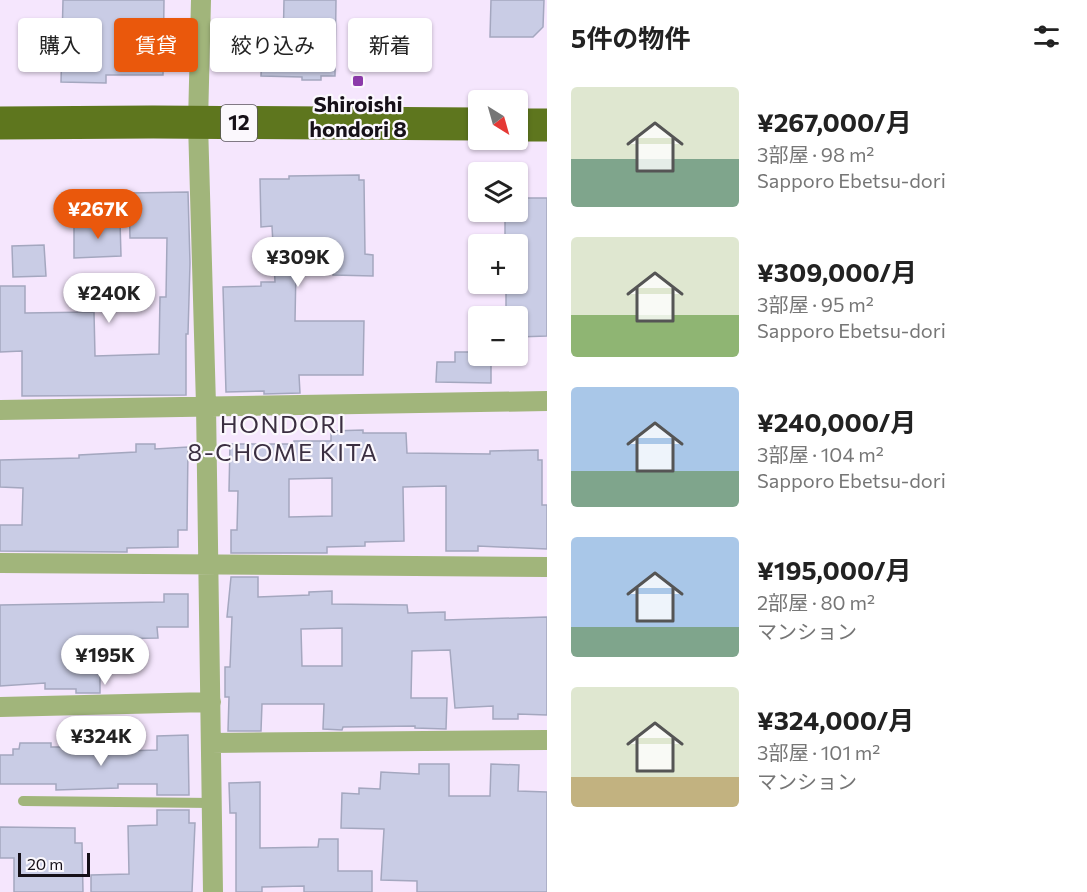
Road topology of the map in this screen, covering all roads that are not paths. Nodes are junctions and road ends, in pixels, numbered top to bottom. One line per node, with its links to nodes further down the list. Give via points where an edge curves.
1 (201, 0): 3 (street)
2 (0, 123): 3 (highway, 12)
3 (198, 123): 4 (highway, 12); 8 (street)
4 (468, 124)
5 (528, 125): 6 (highway)
6 (547, 125)
7 (547, 401): 8 (street)
8 (206, 405): 9 (street); 11 (street)
9 (0, 410)
10 (0, 563): 11 (street)
11 (209, 563): 12 (street); 13 (street)
12 (547, 567)
13 (211, 702): 14 (street); 16 (street)
14 (0, 707)
15 (547, 741): 16 (street)
16 (211, 743): 18 (street)
17 (23, 801): 18 (lane)
18 (212, 803): 19 (street)
19 (213, 892)

